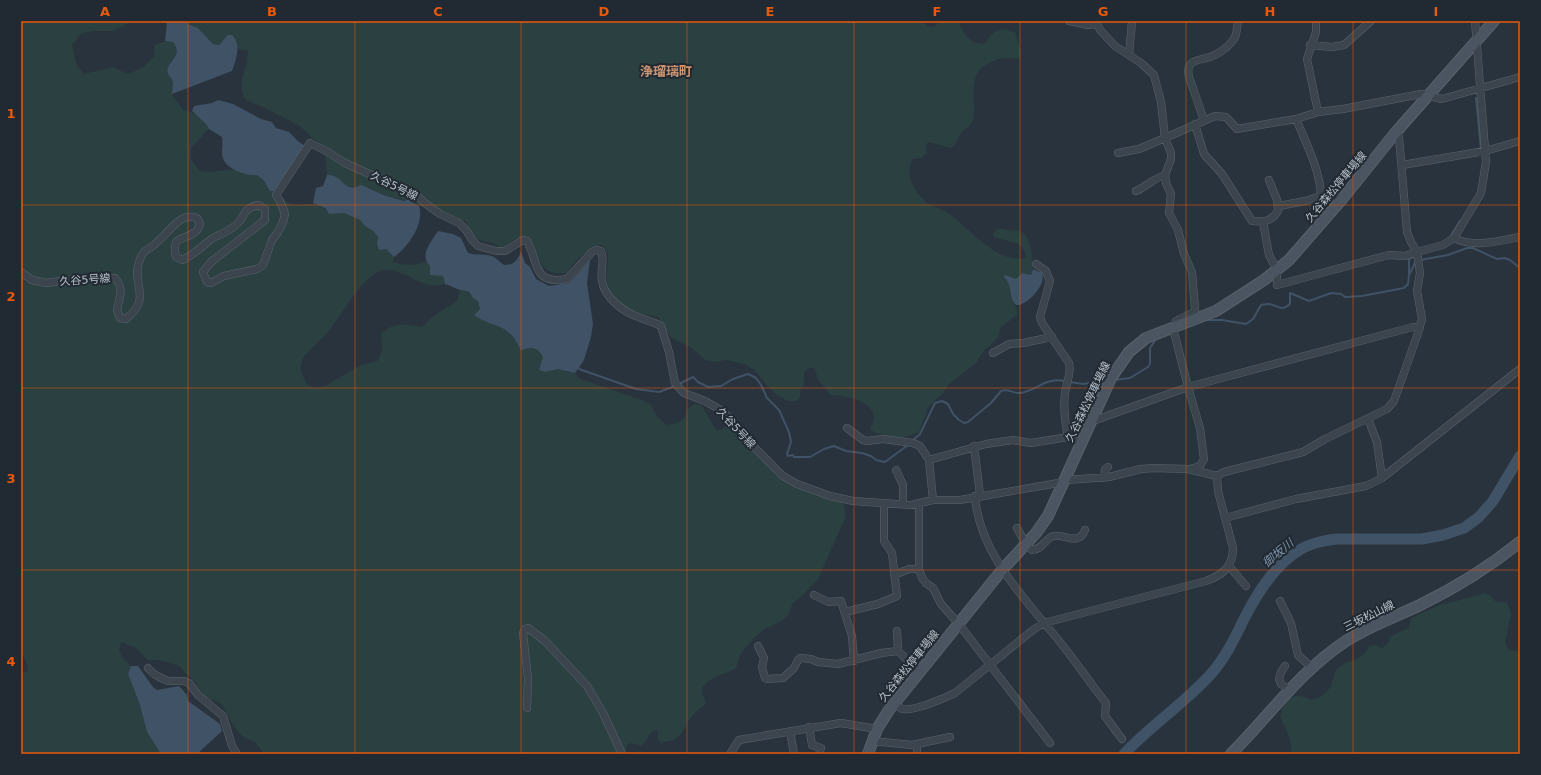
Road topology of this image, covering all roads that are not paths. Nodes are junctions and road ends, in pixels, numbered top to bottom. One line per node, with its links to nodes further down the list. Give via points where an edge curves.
1 (1069, 21): 8 (street, via 1088,25)
2 (1132, 21): 11 (street)
3 (1238, 21): 17 (street, via 1235,37 1225,48 1211,57 1196,60 1188,70)
4 (1316, 21): 10 (street, via 1316,32)
5 (1371, 21): 10 (street, via 1344,45)
6 (1475, 21): 9 (street)
7 (1494, 21): 9 (main road, 久谷森松停車場線)
8 (1096, 23): 11 (street, via 1115,46)
9 (1477, 41): 13 (street); 14 (main road, 久谷森松停車場線)
10 (1310, 45): 15 (street, via 1306,59)
11 (1129, 55): 20 (street, via 1154,75 1161,102)
12 (1520, 77): 13 (street)
13 (1479, 89): 14 (street, via 1442,99); 23 (street)
14 (1429, 96): 15 (street, via 1421,94); 19 (main road, 久谷森松停車場線)
15 (1318, 112): 16 (street)
16 (1296, 118): 17 (street, via 1237,129 1226,117 1215,116); 28 (street, via 1316,169)
17 (1204, 120): 18 (street)
18 (1195, 124): 20 (street); 31 (street, via 1204,154 1222,174 1252,221)
19 (1396, 132): 24 (street, via 1399,137); 29 (main road, 久谷森松停車場線)
20 (1165, 138): 22 (street, via 1139,149); 25 (street, via 1171,153)
21 (1520, 141): 23 (street)
22 (1118, 152)
23 (1485, 152): 24 (street); 33 (street, via 1481,193)
24 (1402, 165): 34 (street, via 1407,232)
25 (1165, 175): 27 (street); 39 (street, via 1171,194 1169,213 1178,230 1192,272 1195,298 1194,312 1176,321)
26 (1269, 180): 30 (street)
27 (1136, 191)
28 (1321, 196): 29 (street); 30 (street)
29 (1343, 198): 36 (main road, 久谷森松停車場線)
30 (1279, 206): 31 (street, via 1275,216)
31 (1263, 222): 36 (street, via 1269,255)
32 (1520, 237): 33 (street, via 1497,242 1459,241)
33 (1454, 238): 34 (street, via 1443,245)
34 (1416, 252): 36 (street, via 1405,256 1388,255 1277,285); 38 (street, via 1420,273 1417,291 1422,319)
35 (1036, 264): 40 (street, via 1046,271 1050,280 1040,317)
36 (1277, 270): 39 (main road, 久谷森松停車場線, via 1216,311)
37 (21, 272): 60 (street, 久谷5号線, via 32,280 46,283 115,278 120,283 121,293 117,310 120,318 126,319 140,300 137,267 144,252 177,222 191,216 197,218 200,224 195,232 177,241 174,248 176,257 182,260 235,226 244,212 258,205 265,209 265,220 211,262 203,272 207,282 211,283 224,276 256,269 263,265 272,240 283,222 285,214 276,195 310,143 345,163 416,195 440,214 459,223 478,246 505,251 523,240 527,241 536,267 545,278 567,279 592,252 601,251 602,283 609,297 630,314 661,326 670,352 676,386 684,393 706,401 724,412 767,462 797,484 830,496 853,501)
38 (1420, 327): 43 (street, via 1413,326); 44 (street, via 1394,401 1387,410)
39 (1173, 328): 43 (street); 45 (main road, 久谷森松停車場線, via 1146,338 1129,352 1111,378)
40 (1052, 337): 41 (street, via 1010,344); 47 (street, via 1071,367 1064,410)
41 (993, 353)
42 (1520, 370): 56 (street)
43 (1188, 387): 45 (street); 52 (street, via 1200,428 1204,459 1200,466)
44 (1368, 419): 54 (street, via 1303,452); 56 (street, via 1377,442)
45 (1090, 422): 48 (main road, 久谷森松停車場線)
46 (847, 428): 50 (street, via 867,441 883,439 920,446)
47 (1068, 437): 48 (street); 49 (street, via 1031,442 1012,440)
48 (1080, 443): 57 (main road, 久谷森松停車場線)
49 (974, 446): 50 (street); 58 (street)
50 (929, 460): 59 (street)
51 (1108, 467): 55 (street, via 1105,469)
52 (1188, 469): 54 (street, 久谷5号線); 55 (street, 久谷5号線, via 1140,469)
53 (896, 470): 62 (street, via 903,485)
54 (1216, 476): 63 (street)
55 (1104, 478): 57 (street, 久谷5号線)
56 (1382, 478): 63 (street, via 1366,486 1296,499)
57 (1064, 482): 58 (street, 久谷5号線); 67 (main road, 久谷森松停車場線, via 1048,516)
58 (977, 496): 59 (street, 久谷5号線, via 960,500); 70 (street, via 976,506 982,529)
59 (933, 500): 61 (street, 久谷5号線)
60 (884, 503): 62 (street, 久谷5号線); 71 (street, via 884,540 892,553)
61 (919, 503): 62 (street, 久谷5号線); 69 (street)
62 (903, 504)
63 (1225, 518): 68 (street, via 1233,548)
64 (1017, 528): 67 (street)
65 (1085, 530): 67 (street, via 1080,537 1074,539 1053,536 1035,550)
66 (1520, 542): 85 (main road, 三坂松山線, via 1483,570 1450,590 1358,634)
67 (1026, 544): 70 (main road, 久谷森松停車場線)
68 (1229, 566): 72 (street); 77 (street, via 1221,575 1206,581)
69 (919, 569): 71 (street, via 909,569); 76 (street, via 922,578 933,588 941,604)
70 (1002, 570): 76 (main road, 久谷森松停車場線); 77 (street)
71 (894, 575): 75 (street, via 897,596 878,604)
72 (1246, 586)
73 (814, 595): 75 (street, via 828,602 841,601)
74 (1280, 601): 85 (street, via 1291,623 1298,655)
75 (845, 612): 81 (street, via 855,651)
76 (958, 623): 82 (street); 86 (main road, 久谷森松停車場線)
77 (1044, 623): 82 (street); 94 (street, via 1106,703 1105,716)
78 (897, 631): 80 (street)
79 (758, 646): 81 (street, via 764,658 765,678 783,678 800,658 843,664)
80 (898, 651): 81 (street); 86 (street)
81 (854, 661)
82 (989, 664): 88 (street, via 955,693 941,700 908,709 901,709); 96 (street)
83 (1285, 666): 87 (street, via 1279,679 1281,684)
84 (148, 668): 98 (street, via 168,681 189,683 198,695 223,716)
85 (1312, 668): 87 (main road, 三坂松山線)
86 (920, 672): 88 (main road, 久谷森松停車場線)
87 (1290, 690): 105 (main road, 三坂松山線)
88 (894, 703): 91 (main road, 久谷森松停車場線)
89 (527, 708): 99 (street, via 528,679 523,633 525,628 545,641 587,686 604,713)
90 (809, 727): 91 (street, via 841,722); 92 (street); 102 (street, via 812,745 821,748)
91 (877, 729): 95 (main road, 久谷森松停車場線)
92 (790, 731): 100 (street, via 739,740); 101 (street)
93 (950, 737): 97 (street)
94 (1122, 739)
95 (872, 741): 97 (street); 103 (main road, 久谷森松停車場線)
96 (1050, 743)
97 (917, 744): 104 (street)
98 (237, 754)
99 (622, 754)
100 (730, 754)
101 (794, 754)
102 (819, 754)
103 (868, 754)
104 (917, 754)
105 (1231, 754)

